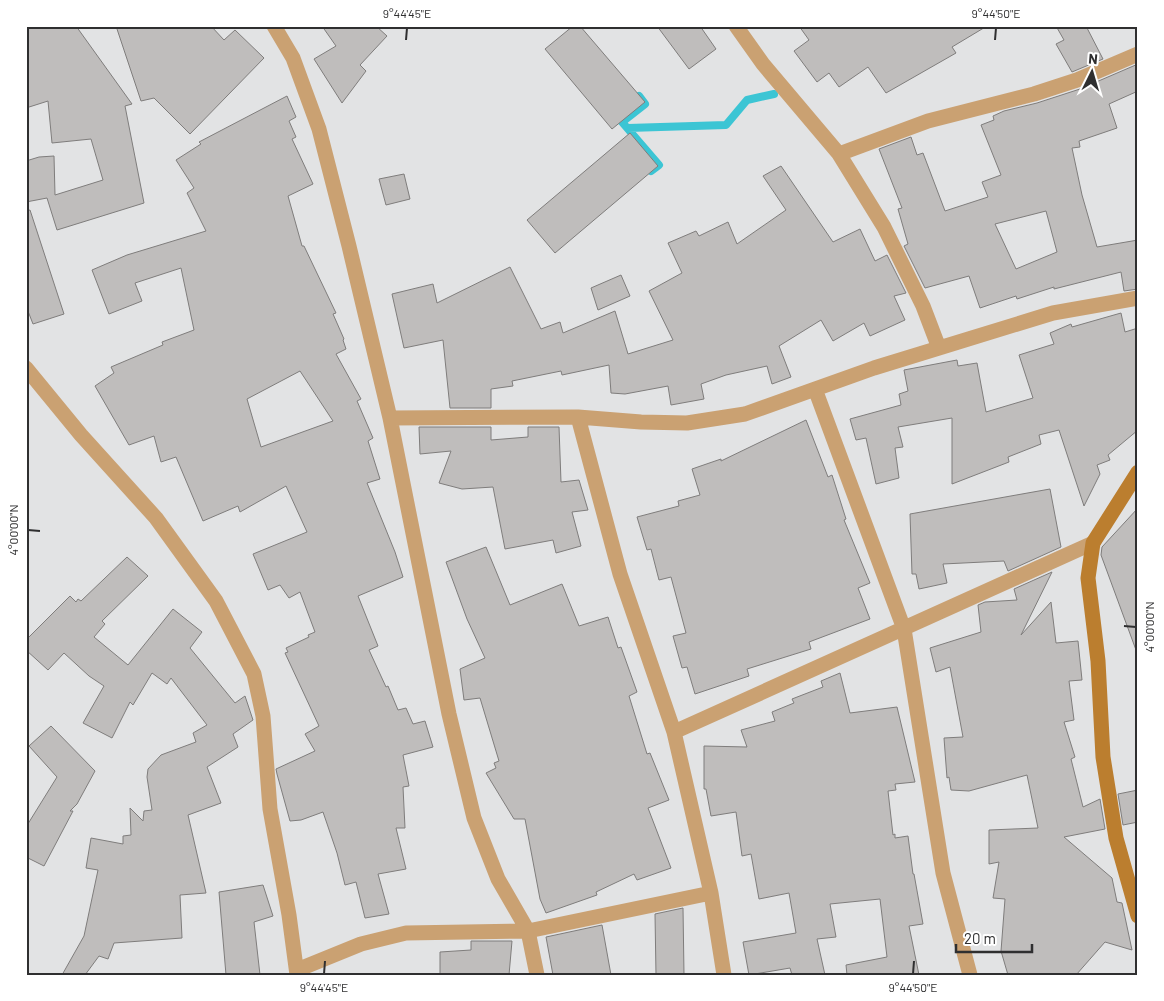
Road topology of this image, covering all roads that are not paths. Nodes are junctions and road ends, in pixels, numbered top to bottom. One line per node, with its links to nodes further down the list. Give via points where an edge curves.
1 (274, 26): 10 (street, via 292,58 319,129)
2 (736, 26): 4 (street, via 763,64)
3 (1138, 54): 4 (street, via 1077,80 928,122)
4 (838, 154): 6 (street, via 884,226 923,306)
5 (1138, 298): 6 (street, via 1053,313)
6 (939, 348): 8 (street)
7 (26, 368): 18 (street, via 80,435 156,518 216,602 254,674 263,716 270,808)
8 (815, 389): 9 (street, via 745,414 687,423); 13 (street)
9 (578, 417): 10 (street); 14 (street, via 620,574)
10 (390, 418): 17 (street, via 449,714 474,818 498,879)
11 (1138, 472): 12 (main road)
12 (1093, 543): 13 (street); 16 (main road, via 1088,578 1098,661 1103,757 1116,838)
13 (904, 629): 14 (street); 21 (street, via 943,873)
14 (674, 732): 15 (street)
15 (711, 893): 17 (street); 20 (street)
16 (1138, 916)
17 (528, 931): 18 (street, via 406,933 361,944); 19 (street)
18 (297, 972)
19 (537, 975)
20 (724, 975)
21 (970, 975)

